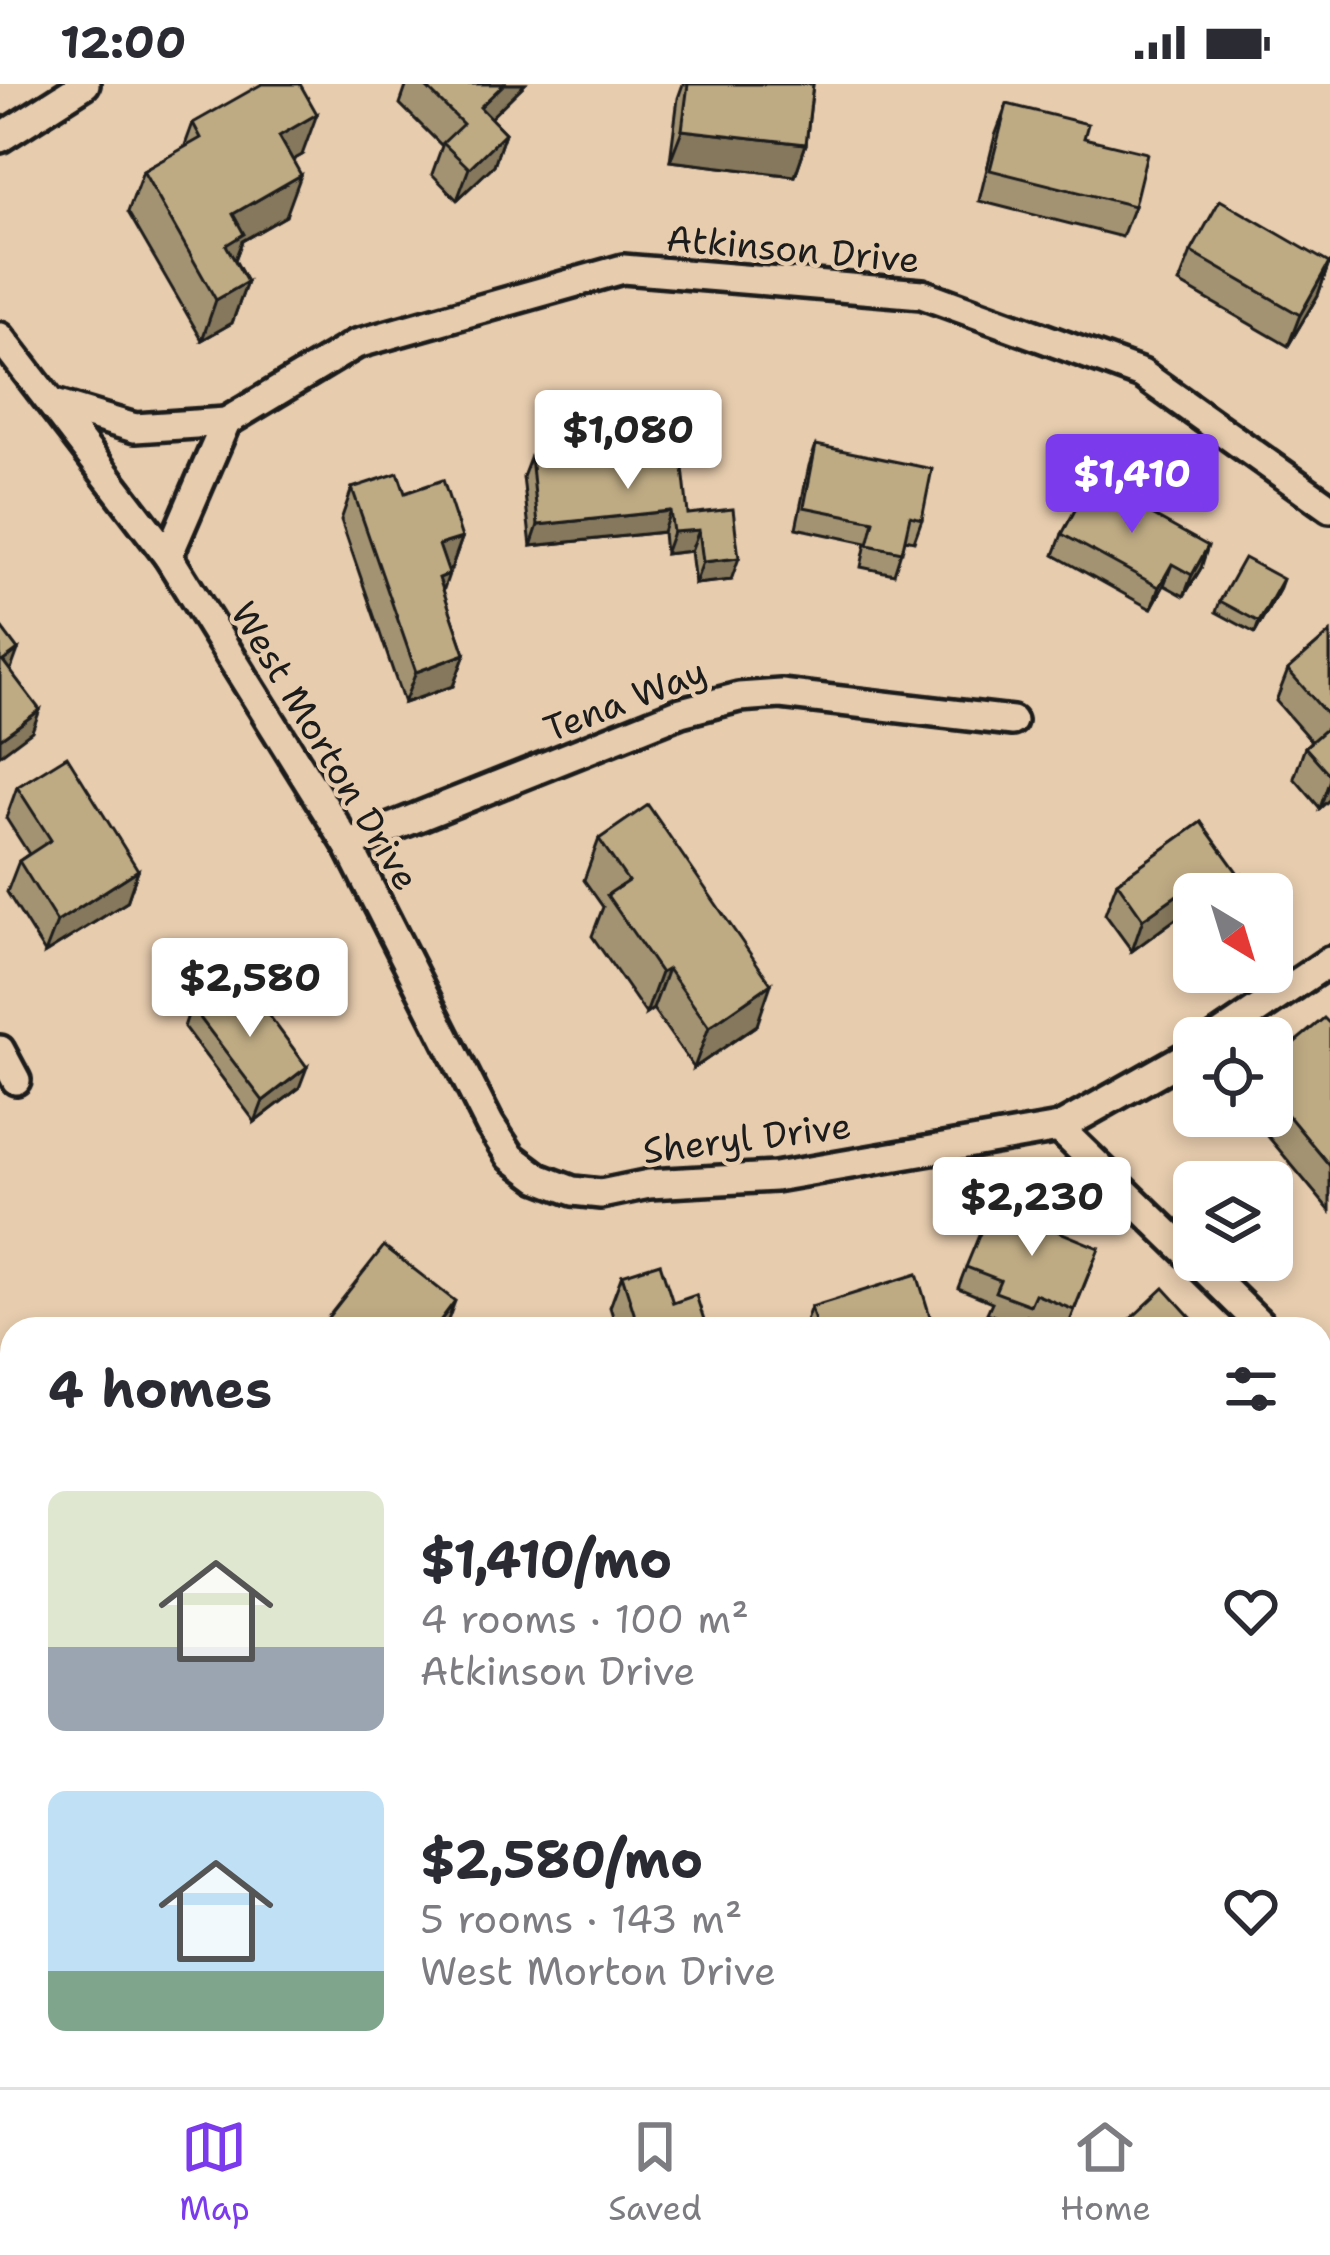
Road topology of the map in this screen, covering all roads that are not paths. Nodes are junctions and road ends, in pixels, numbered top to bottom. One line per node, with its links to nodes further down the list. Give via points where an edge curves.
1 (86, 84): 2 (street)
2 (0, 138)
3 (0, 337): 4 (street, West Morton Drive)
4 (51, 403): 5 (street, Atkinson Drive, via 135,428); 7 (street, West Morton Drive)
5 (226, 422): 6 (street, Atkinson Drive, via 356,344 622,269 922,294 1142,374); 7 (street)
6 (1330, 508)
7 (168, 556): 9 (street, West Morton Drive)
8 (1012, 721): 9 (street, Tena Way, via 782,694 739,697 681,712)
9 (348, 845): 16 (street, West Morton Drive, via 490,1125 539,1178)
10 (1330, 961): 11 (street)
11 (1247, 1017)
12 (0, 1050): 14 (street)
13 (1173, 1064): 15 (street, Sheryl Drive)
14 (16, 1080)
15 (1060, 1128): 16 (street, Sheryl Drive, via 775,1177); 17 (street)
16 (573, 1191)
17 (1173, 1238)
18 (1217, 1281): 19 (street)
19 (1253, 1317)

